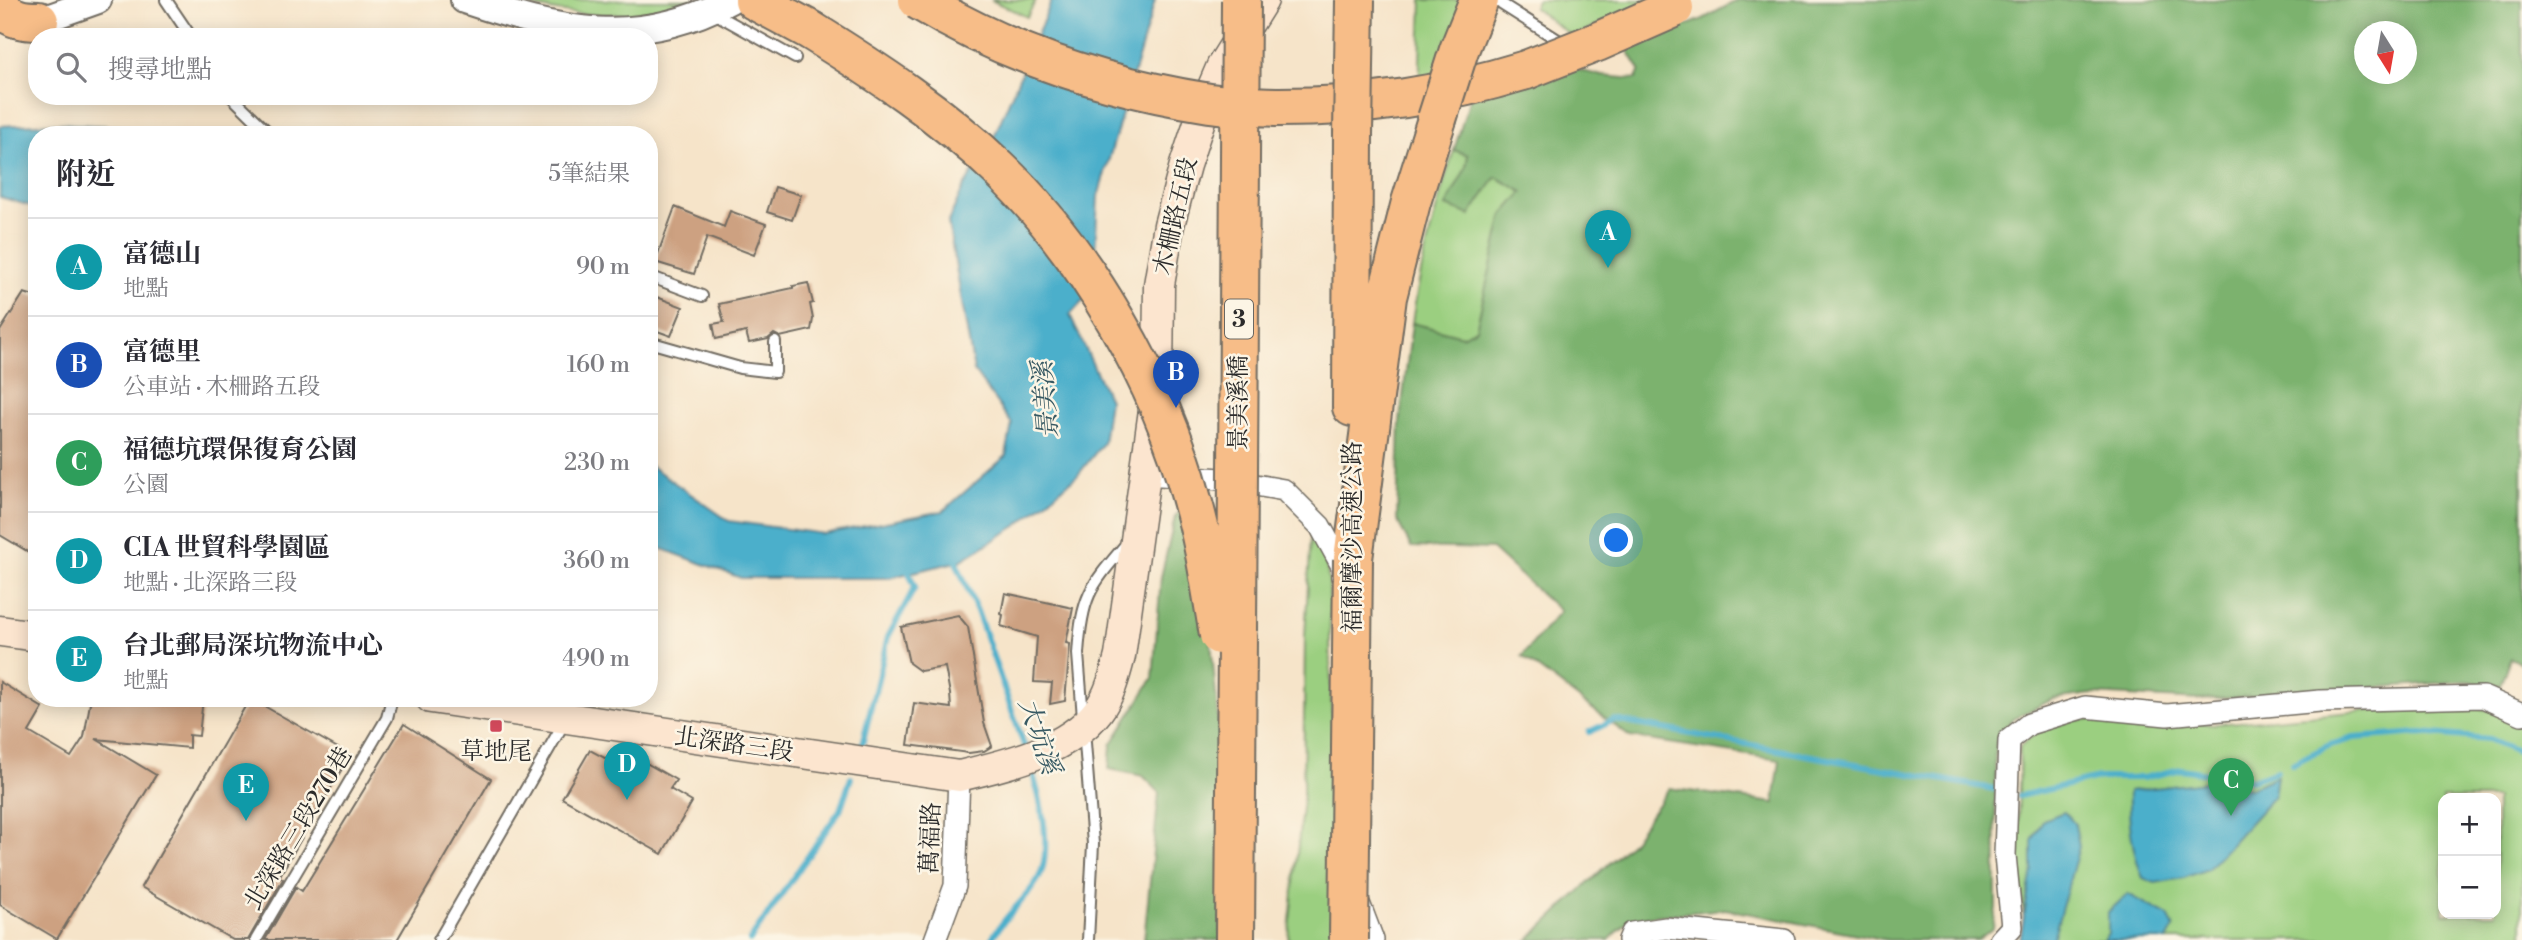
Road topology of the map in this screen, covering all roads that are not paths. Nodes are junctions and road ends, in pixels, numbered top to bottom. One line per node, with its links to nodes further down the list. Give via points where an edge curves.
1 (98, 0): 15 (street)
2 (166, 0): 16 (lane)
3 (464, 0): 17 (street)
4 (754, 0): 20 (highway)
5 (770, 0): 20 (highway)
6 (918, 0): 12 (highway, bridge, via 1000,43 1108,82 1213,103 1279,107 1380,103 1430,95 1526,70)
7 (1241, 0): 33 (highway, 景美溪橋 / 3, bridge)
8 (1263, 0): 29 (main road, 木柵路五段, bridge, via 1222,66 1185,165 1161,264 1158,380)
9 (1355, 0): 26 (highway, bridge, via 1353,134)
10 (1479, 0): 26 (highway, bridge, via 1411,202)
11 (1494, 0): 21 (lane)
12 (1682, 4)
13 (720, 5): 18 (street); 20 (lane)
14 (0, 7): 15 (highway, via 21,21)
15 (39, 21): 19 (main road)
16 (185, 28)
17 (563, 28)
18 (642, 28)
19 (0, 30)
20 (802, 44): 33 (highway, bridge, via 886,77 957,131 1000,169 1072,255 1139,363 1180,458)
21 (1585, 57)
22 (240, 105): 23 (lane)
23 (262, 126)
24 (658, 279): 25 (lane)
25 (702, 296)
26 (1370, 297): 45 (highway, 福爾摩沙高速公路, bridge, via 1353,559)
27 (775, 342): 28 (lane, via 775,372 740,368)
28 (658, 345)
29 (1144, 474): 30 (main road, 木柵路五段); 46 (street, via 1284,489 1320,526 1342,566 1348,839 1360,910)
30 (1136, 533): 38 (main road, 木柵路五段, via 1120,656 1109,693); 38 (lane, via 1095,580 1085,600 1078,654)
31 (0, 631): 32 (main road)
32 (28, 635)
33 (1228, 636): 44 (highway)
34 (390, 707): 40 (lane, 北深路三段270巷)
35 (489, 707): 37 (main road, 北深路三段)
36 (2522, 714): 49 (street, via 2483,697 2320,701 2167,715 2085,707 2029,724 2009,740 2005,855 2012,928)
37 (566, 719): 39 (main road, 北深路三段); 41 (lane)
38 (1084, 725): 39 (main road, via 1013,763); 43 (lane, via 1093,845)
39 (958, 776): 42 (street, 萬福路, via 956,886)
40 (256, 940)
41 (439, 940)
42 (935, 940)
43 (1088, 940)
44 (1235, 940)
45 (1349, 940)
46 (1373, 940)
47 (1629, 940): 48 (street, via 1632,933 1666,928)
48 (1784, 940)
49 (2000, 940)

